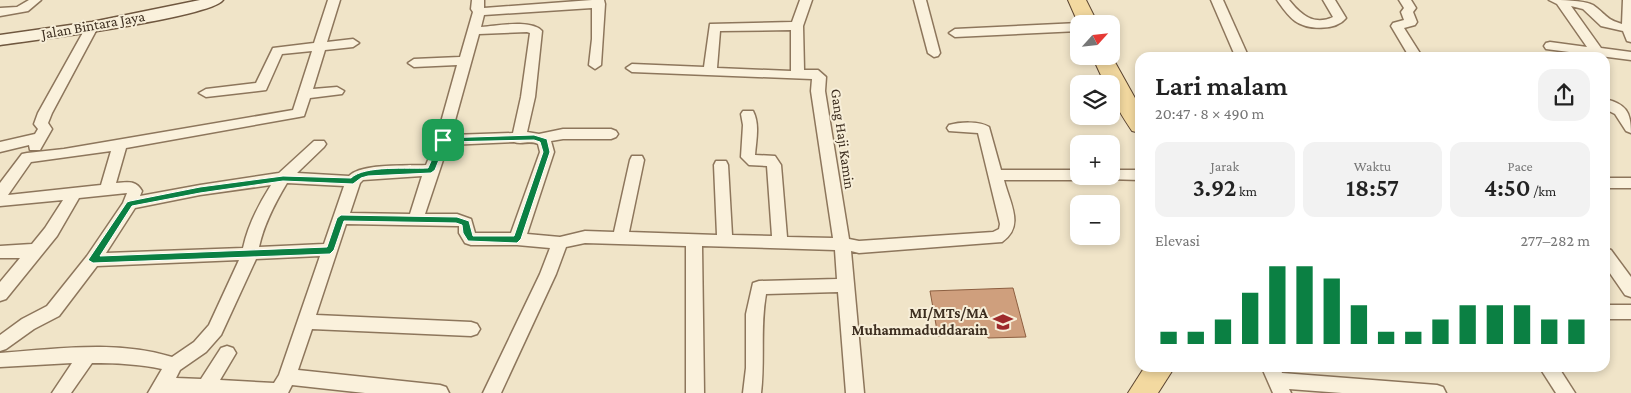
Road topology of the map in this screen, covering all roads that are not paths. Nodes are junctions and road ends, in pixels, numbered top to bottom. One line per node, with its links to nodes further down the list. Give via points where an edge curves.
1 (36, 0): 16 (street, via 24,9)
2 (215, 0): 19 (street, Jalan Bintara Jaya)
3 (334, 0): 26 (street)
4 (806, 0): 18 (street)
5 (920, 0): 32 (street)
6 (1077, 0): 17 (main road)
7 (1217, 0): 29 (street)
8 (1283, 0): 9 (street, via 1297,18 1307,24 1335,22 1340,18)
9 (1329, 0)
10 (1400, 0): 11 (street)
11 (1405, 0): 30 (street, via 1410,8 1407,12 1411,23 1397,26)
12 (1558, 0): 23 (street, via 1587,6 1605,23); 28 (street)
13 (1629, 0): 23 (street)
14 (598, 2): 15 (street); 37 (street)
15 (478, 6): 21 (street)
16 (0, 12)
17 (1084, 15)
18 (797, 26): 40 (street, via 714,27); 41 (street)
19 (92, 27): 24 (street, Jalan Bintara Jaya); 53 (street, via 46,113 41,124 45,129)
20 (1070, 27): 22 (street)
21 (473, 31): 35 (street); 51 (street, via 528,28 536,31)
22 (955, 33)
23 (1630, 33)
24 (0, 40)
25 (352, 42): 26 (street)
26 (319, 46): 43 (street, via 276,51 264,85 259,88); 44 (street)
27 (1550, 46): 28 (street)
28 (1596, 51): 31 (street)
29 (1240, 52)
30 (1413, 52)
31 (1603, 52)
32 (934, 53)
33 (1610, 53): 34 (street)
34 (1631, 56)
35 (465, 61): 36 (street); 54 (street)
36 (414, 63)
37 (595, 65)
38 (1106, 65): 47 (main road)
39 (632, 68): 40 (street)
40 (710, 70): 41 (street)
41 (798, 75): 83 (street, Gang Haji Kamin, via 813,73 819,77 818,91)
42 (337, 91): 44 (street)
43 (206, 92)
44 (306, 94): 55 (street, via 301,112 296,114)
45 (1610, 106): 49 (street, via 1620,111)
46 (748, 114): 82 (street, via 748,157 770,160 774,165)
47 (1135, 117)
48 (954, 128): 62 (street, via 984,130)
49 (1631, 128)
50 (611, 134): 52 (street, via 563,134)
51 (519, 138): 52 (street); 54 (street)
52 (540, 138): 78 (street, via 546,144 547,152)
53 (40, 139): 57 (street); 58 (street)
54 (443, 140): 61 (street)
55 (120, 143): 58 (street); 70 (street)
56 (319, 144): 66 (street)
57 (0, 147)
58 (27, 158): 72 (street)
59 (637, 160): 77 (street)
60 (721, 165): 80 (street)
61 (431, 170): 67 (street, via 368,173); 76 (street)
62 (995, 175): 63 (street); 83 (street, via 1008,224 996,238 859,247)
63 (1070, 175)
64 (1120, 175): 65 (street)
65 (1135, 175)
66 (283, 178): 67 (street); 74 (street); 87 (street, via 254,235)
67 (353, 181): 75 (street)
68 (1610, 183): 69 (street)
69 (1631, 183)
70 (107, 191): 71 (street); 74 (street, via 135,188)
71 (75, 192): 73 (street); 84 (street)
72 (0, 194)
73 (0, 200)
74 (130, 204): 88 (street)
75 (341, 218): 76 (street); 85 (street)
76 (416, 219): 78 (street, via 463,221 471,239)
77 (620, 238): 79 (street); 81 (street)
78 (517, 239): 81 (street)
79 (694, 240): 80 (street); 111 (street)
80 (725, 241): 82 (street)
81 (560, 242): 110 (street)
82 (780, 242): 83 (street)
83 (842, 244): 90 (street)
84 (38, 249): 86 (street); 92 (street)
85 (330, 250): 87 (street); 95 (street)
86 (0, 252)
87 (250, 254): 88 (street); 100 (street, via 215,330 200,347)
88 (93, 260): 99 (street, via 53,311 28,324)
89 (1610, 261): 91 (street)
90 (845, 284): 112 (street, via 760,288 754,314); 113 (street)
91 (1631, 290)
92 (0, 294)
93 (1610, 312): 94 (street)
94 (1631, 312)
95 (306, 322): 96 (street); 105 (street)
96 (471, 329)
97 (227, 353): 104 (street)
98 (88, 355): 99 (street); 100 (street, via 162,360); 108 (street)
99 (2, 358)
100 (174, 365): 106 (street)
101 (1157, 372): 114 (main road)
102 (1551, 372): 116 (street)
103 (1277, 380): 115 (street)
104 (206, 387): 105 (street); 106 (street)
105 (282, 387): 107 (street)
106 (160, 389)
107 (402, 391): 109 (street)
108 (61, 393)
109 (440, 393)
110 (492, 393)
111 (695, 393)
112 (752, 393)
113 (855, 393)
114 (1142, 393)
115 (1437, 393)
116 (1566, 393)

